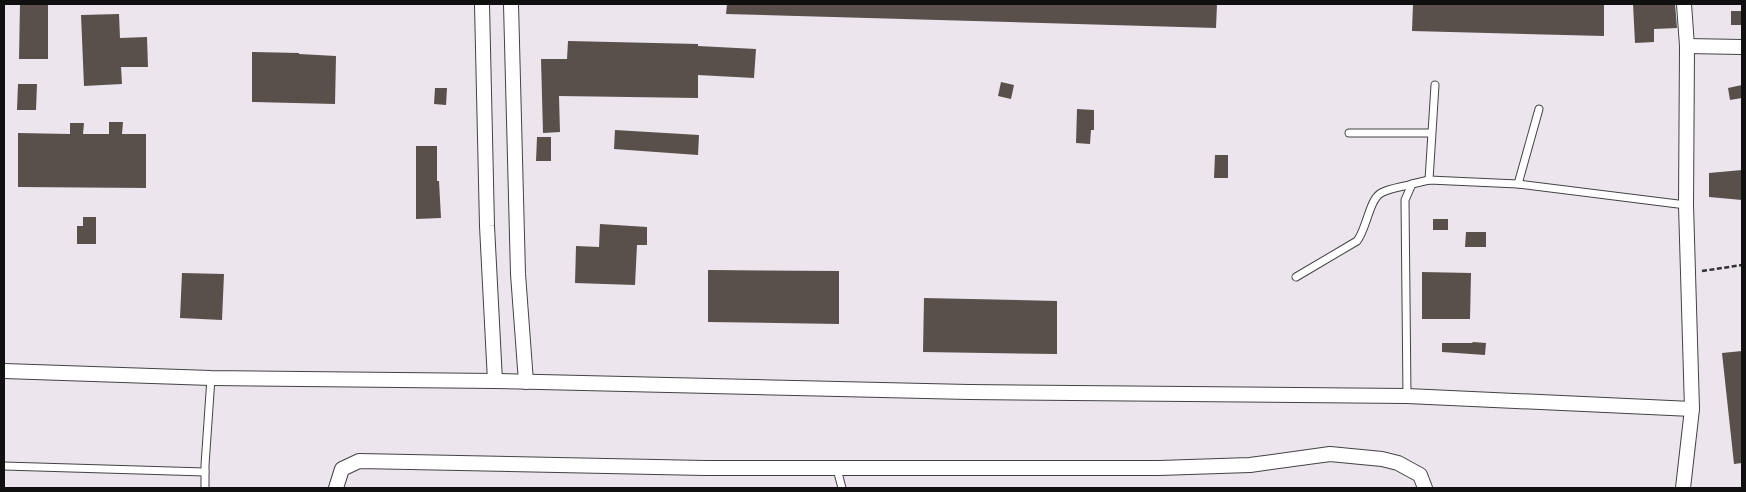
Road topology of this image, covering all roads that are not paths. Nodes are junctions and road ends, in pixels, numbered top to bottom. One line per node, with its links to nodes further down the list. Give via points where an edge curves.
1 (482, 4): 17 (street, via 487,226)
2 (511, 4): 18 (street, via 517,236)
3 (1684, 4): 4 (street)
4 (1687, 46): 5 (street); 13 (street)
5 (1742, 47)
6 (1435, 85): 9 (lane)
7 (1539, 109): 12 (lane)
8 (1349, 133): 9 (lane)
9 (1432, 133): 10 (lane)
10 (1429, 180): 11 (lane); 12 (lane)
11 (1412, 184): 14 (lane, via 1379,194 1357,241); 19 (lane, via 1405,200)
12 (1518, 184): 13 (lane)
13 (1686, 206): 20 (street)
14 (1296, 276)
15 (4, 371): 16 (street)
16 (211, 378): 17 (street); 23 (lane)
17 (495, 381): 18 (street)
18 (526, 382): 19 (street, via 969,392)
19 (1407, 396): 20 (street)
20 (1692, 409): 28 (street)
21 (4, 466): 23 (lane)
22 (837, 469): 25 (street, via 359,461 342,470); 26 (lane); 27 (street, via 1235,466 1330,454 1398,463 1420,475)
23 (205, 472): 24 (lane)
24 (205, 488)
25 (336, 488)
26 (842, 488)
27 (1425, 488)
28 (1683, 488)

